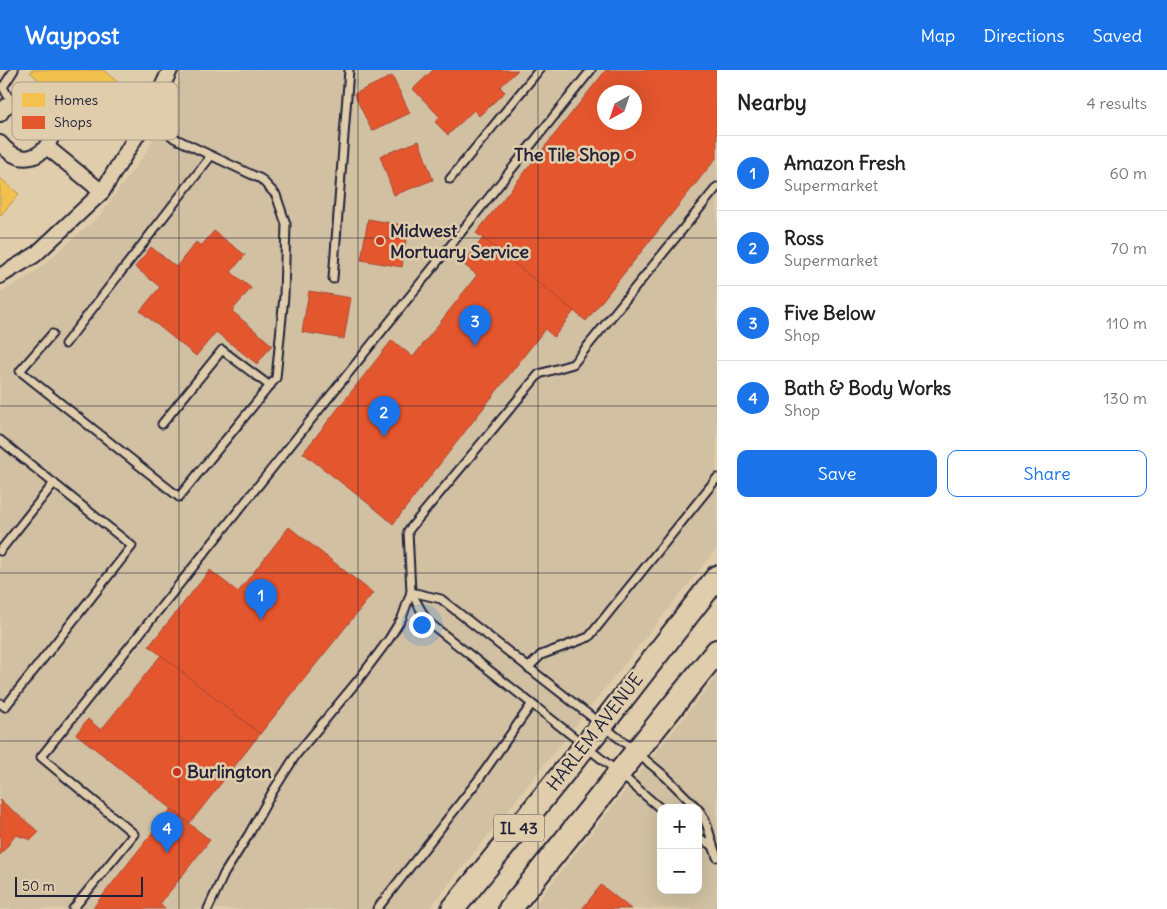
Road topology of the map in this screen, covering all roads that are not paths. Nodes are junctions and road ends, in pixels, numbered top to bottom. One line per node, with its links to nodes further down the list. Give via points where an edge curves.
1 (14, 70): 7 (lane, via 3,87)
2 (170, 70): 6 (street)
3 (349, 70): 19 (lane)
4 (539, 70): 15 (lane)
5 (591, 70): 44 (lane, via 41,757 134,834)
6 (164, 82)
7 (12, 102): 8 (street)
8 (0, 114)
9 (52, 140): 13 (street)
10 (134, 140): 17 (street)
11 (178, 140): 14 (lane)
12 (0, 143): 13 (street, via 16,156 39,154)
13 (48, 147): 17 (street)
14 (211, 156): 21 (lane); 22 (lane, via 261,179 276,196 286,224 284,296 276,378)
15 (450, 179)
16 (717, 188): 29 (lane, via 573,364 538,374 408,531)
17 (102, 192): 18 (street, via 35,255)
18 (0, 276)
19 (333, 279)
20 (52, 334): 22 (lane, via 20,371 180,497)
21 (65, 344)
22 (270, 386): 23 (lane, via 222,350)
23 (162, 424)
24 (0, 440): 26 (lane)
25 (717, 478): 31 (lane, via 589,637 542,655)
26 (54, 483): 27 (lane); 32 (lane, via 132,546 5,707)
27 (0, 551)
28 (717, 577): 34 (main road, HARLEM AVENUE / IL 43)
29 (411, 592): 31 (lane, via 441,598); 33 (lane, via 427,621); 45 (lane, via 402,618 389,639 296,755 224,874)
30 (717, 651): 36 (main road, IL 43)
31 (528, 668): 34 (lane)
32 (0, 702)
33 (532, 705): 35 (lane); 46 (lane)
34 (602, 725): 35 (main road, HARLEM AVENUE / IL 43); 36 (lane)
35 (585, 746): 37 (lane); 47 (main road, HARLEM AVENUE / IL 43)
36 (635, 751): 37 (main road, IL 43); 38 (lane)
37 (618, 772): 39 (lane); 48 (main road, IL 43)
38 (694, 804)
39 (657, 806)
40 (702, 813): 42 (lane)
41 (702, 840): 42 (lane)
42 (711, 845): 43 (lane)
43 (717, 857)
44 (73, 909)
45 (208, 909)
46 (377, 909)
47 (453, 909)
48 (510, 909)

